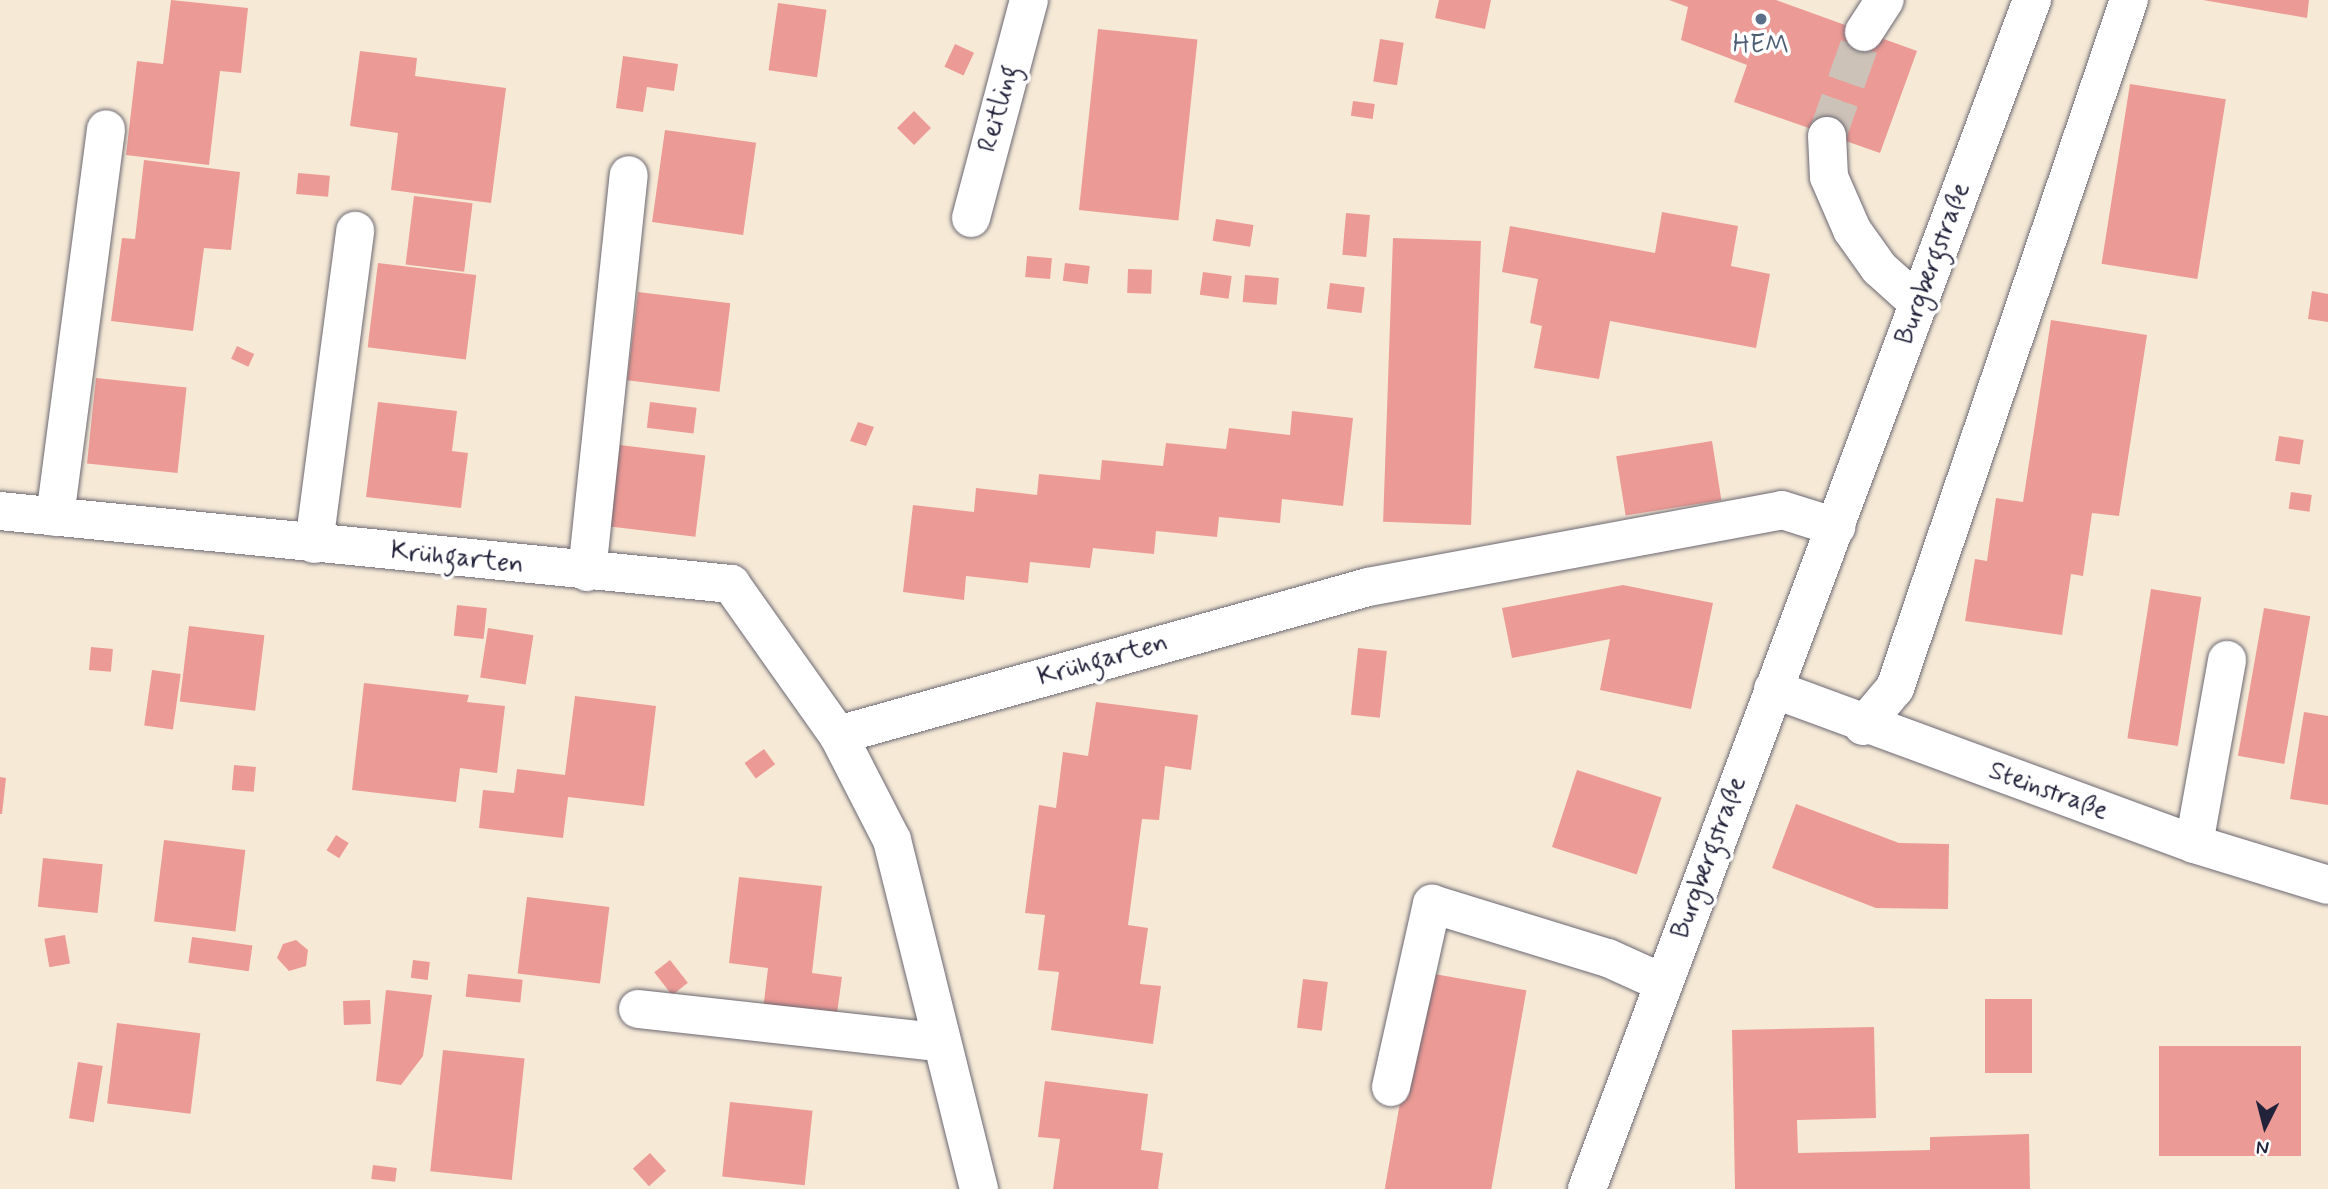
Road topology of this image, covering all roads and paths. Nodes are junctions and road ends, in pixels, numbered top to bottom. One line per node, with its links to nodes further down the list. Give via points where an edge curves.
1 (1029, 0): 9 (street, Reitling)
2 (1885, 0): 5 (street)
3 (2032, 0): 11 (street, Burgbergstraße)
4 (2129, 0): 19 (street, via 1895,688)
5 (1864, 32)
6 (106, 129): 13 (street)
7 (1827, 136): 11 (street, via 1829,177 1852,230 1879,268)
8 (629, 175): 16 (street)
9 (971, 218)
10 (355, 231): 15 (street)
11 (1919, 304): 14 (street, Burgbergstraße)
12 (0, 511): 13 (street, Krühgarten)
13 (55, 517): 15 (street, Krühgarten)
14 (1836, 527): 18 (street, Burgbergstraße); 20 (street, Krühgarten, via 1782,510 1368,587)
15 (314, 544): 16 (street, Krühgarten)
16 (587, 572): 20 (street, Krühgarten, via 731,584)
17 (2227, 660): 21 (street)
18 (1773, 689): 19 (street, Steinstraße); 23 (street, Burgbergstraße)
19 (1863, 726): 21 (street, Steinstraße)
20 (838, 734): 25 (street, Krühgarten, via 892,840)
21 (2194, 844): 22 (street, Steinstraße)
22 (2328, 885)
23 (1663, 982): 26 (street, via 1608,958 1432,904); 28 (street, Burgbergstraße)
24 (638, 1009): 25 (street)
25 (939, 1042): 27 (street, Krühgarten)
26 (1391, 1087)
27 (979, 1189)
28 (1587, 1189)

